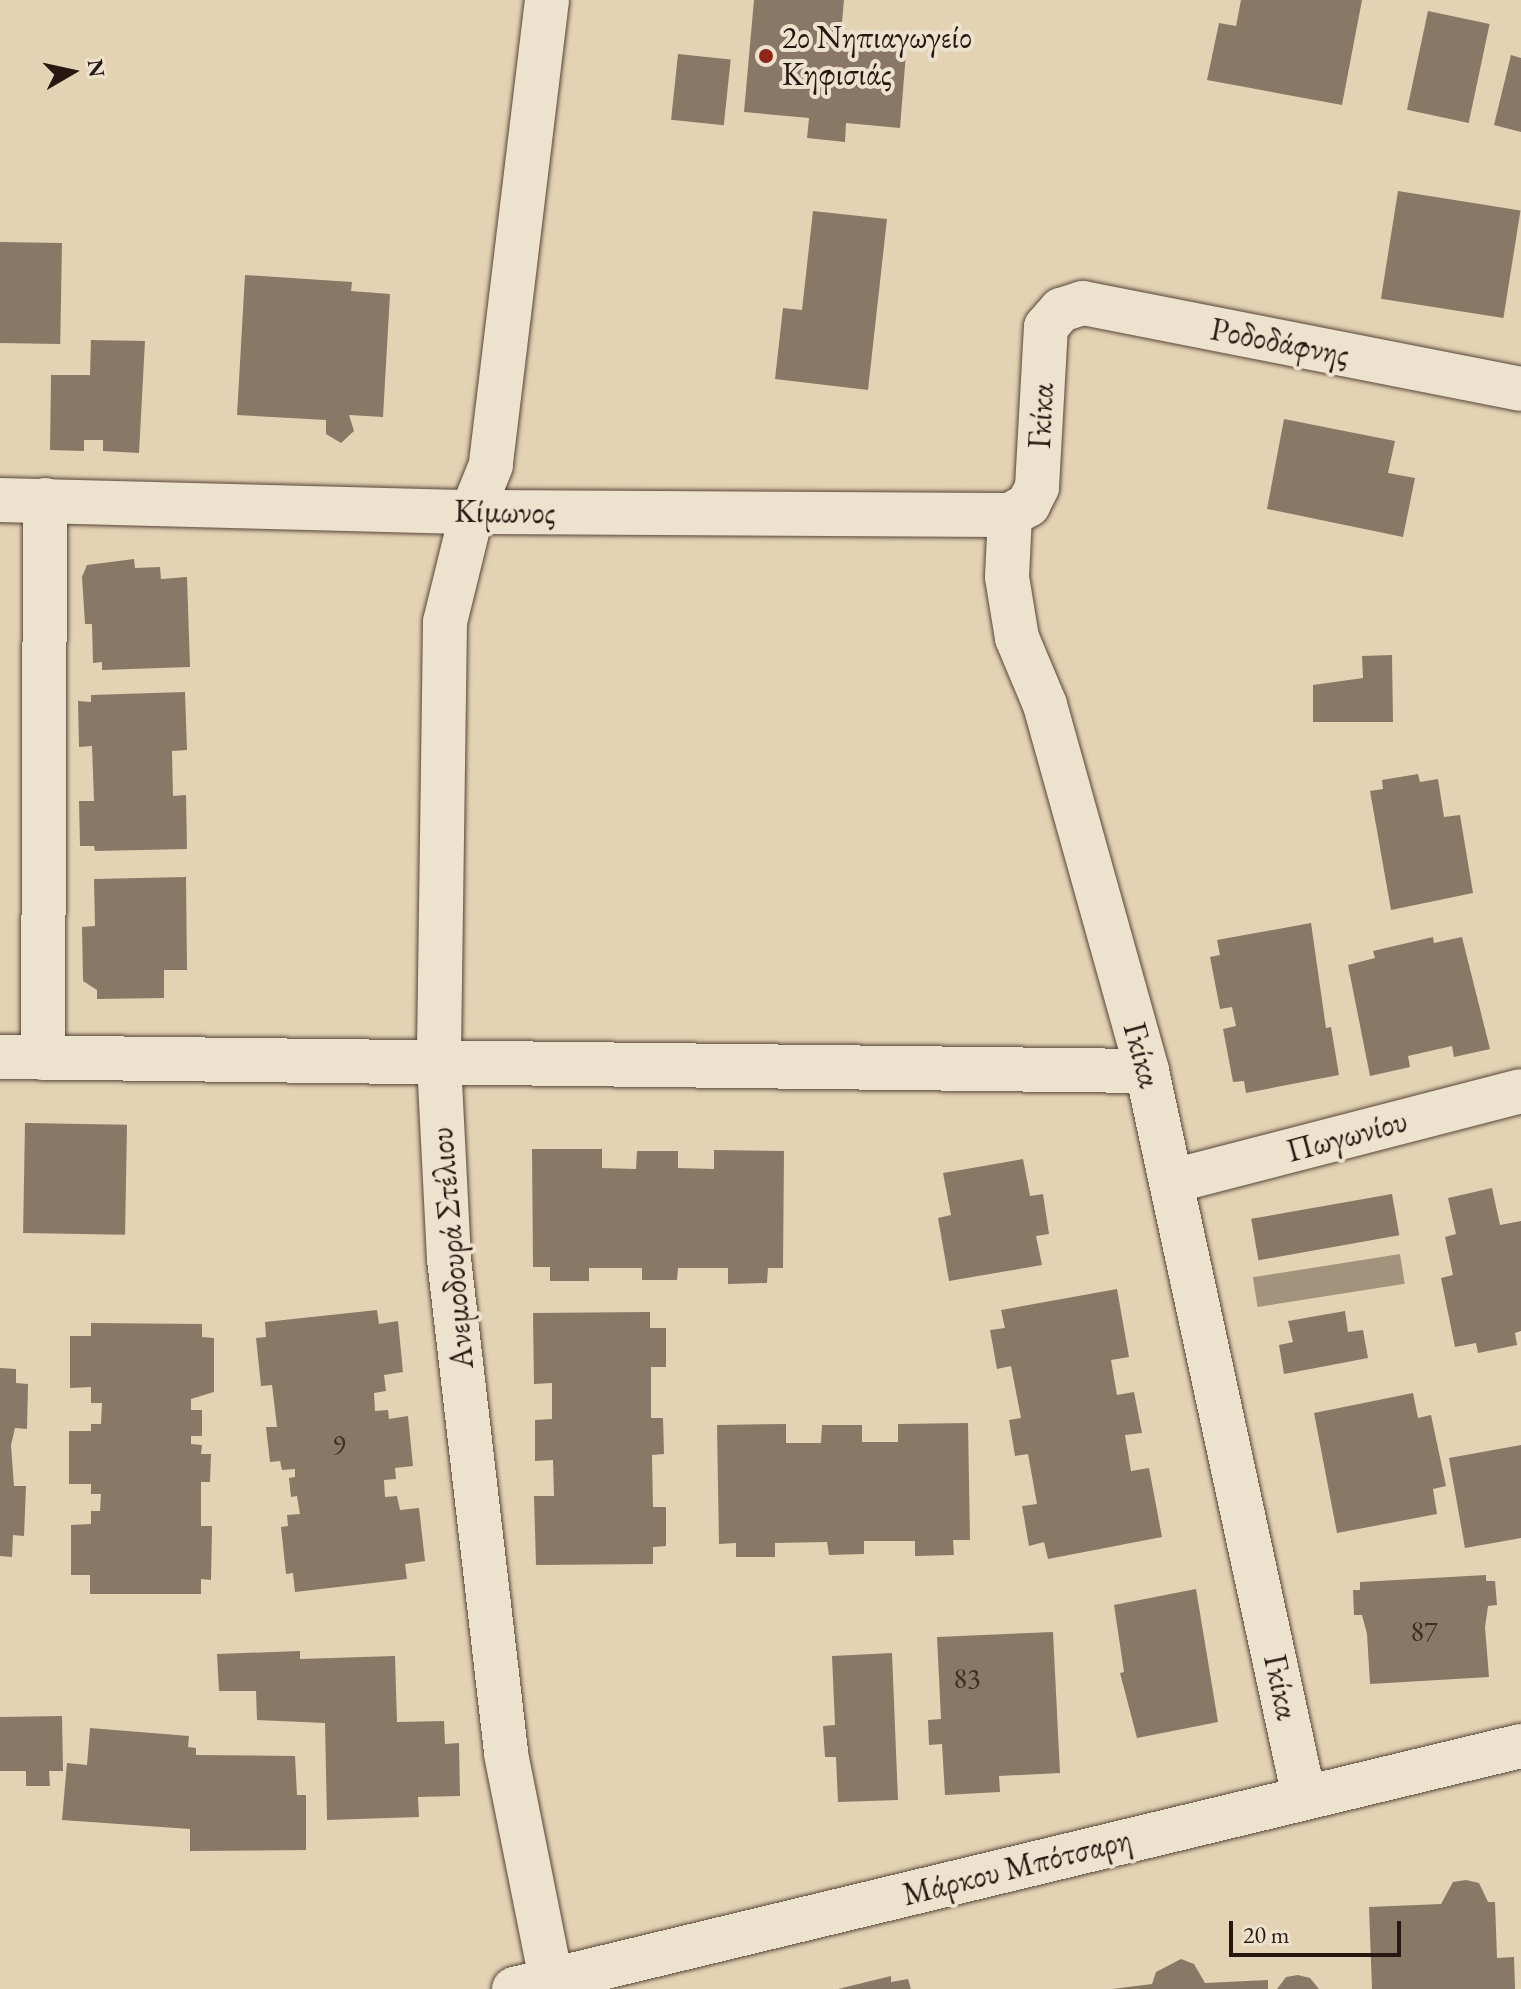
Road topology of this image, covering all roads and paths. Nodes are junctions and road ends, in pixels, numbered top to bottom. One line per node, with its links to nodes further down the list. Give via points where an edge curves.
1 (547, 0): 6 (street, Ανεμοδουρά Στέλιου, via 491,465)
2 (1046, 327): 3 (street, Ροδοδάφνης, via 1061,310 1083,303); 7 (street, Γκίκα, via 1037,487 1028,505)
3 (1521, 389)
4 (0, 500): 5 (street, Κίμωνος)
5 (45, 500): 6 (street, Κίμωνος); 9 (street)
6 (472, 512): 7 (street, Κίμωνος); 10 (street, Ανεμοδουρά Στέλιου, via 445,622)
7 (1010, 515): 11 (street, Γκίκα, via 1007,577 1017,638 1045,705)
8 (0, 1057): 9 (street)
9 (43, 1058): 10 (street)
10 (439, 1062): 11 (street); 17 (street, Ανεμοδουρά Στέλιου, via 449,1259)
11 (1147, 1071): 13 (street, Γκίκα)
12 (1521, 1091): 13 (street, Πωγωνίου)
13 (1173, 1181): 15 (street, Γκίκα)
14 (1521, 1746): 15 (street, Μάρκου Μπότσαρη)
15 (1304, 1797): 16 (street, Μάρκου Μπότσαρη)
16 (675, 1970): 17 (street, Μάρκου Μπότσαρη)
17 (532, 1984)

